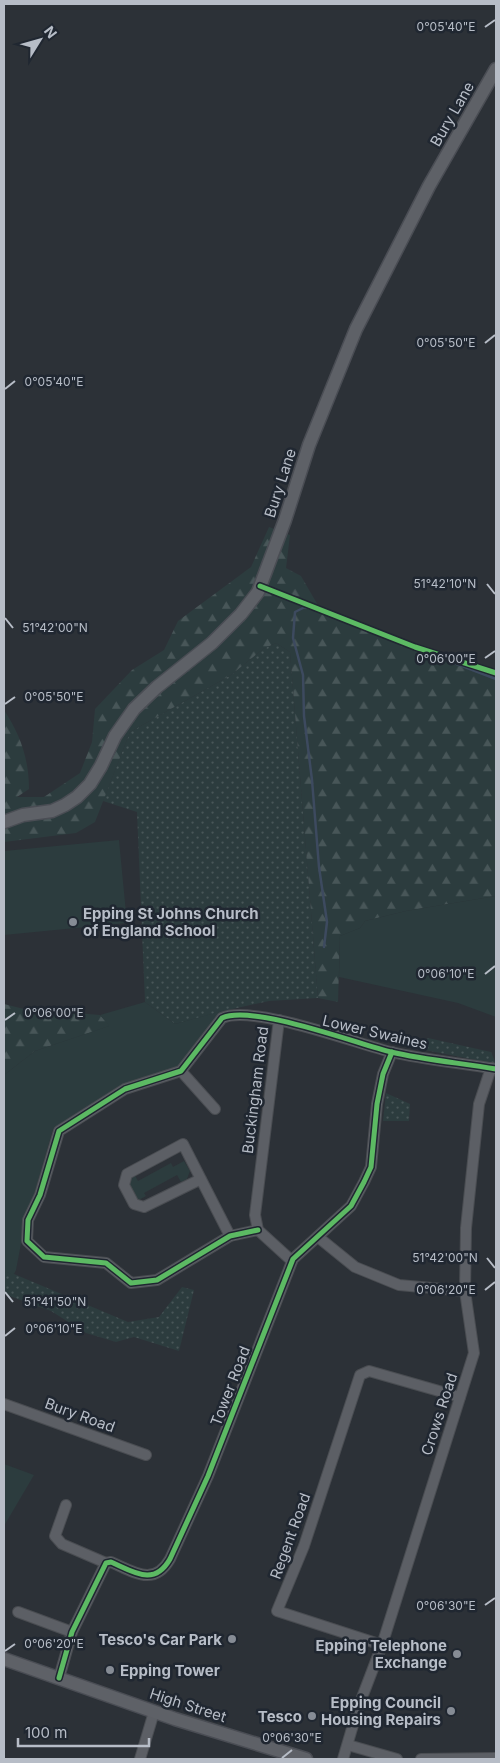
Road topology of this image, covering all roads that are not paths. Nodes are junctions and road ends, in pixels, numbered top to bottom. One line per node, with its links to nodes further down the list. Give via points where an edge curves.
1 (496, 69): 2 (main road, Bury Lane, via 429,186 356,329 309,445 258,592 212,643 134,709 115,736 90,784 77,797 52,811 23,815)
2 (4, 822)
3 (280, 1020): 4 (street, Lower Swaines); 6 (street, Buckingham Road, via 230,1014 222,1018); 9 (street, Buckingham Road, via 255,1215)
4 (392, 1052): 5 (street, Lower Swaines); 11 (street, Tower Road, via 377,1104 368,1175 351,1206)
5 (494, 1068): 13 (street, Crows Road, via 479,1104 466,1228)
6 (181, 1072): 7 (street); 10 (street, via 125,1089 59,1131 40,1195 28,1220 27,1241 44,1257 106,1263 131,1283 157,1280)
7 (215, 1109)
8 (201, 1179): 8 (street, via 183,1144 127,1174 124,1185 134,1204 144,1207); 10 (street)
9 (258, 1230): 10 (street); 12 (street)
10 (230, 1236)
11 (318, 1237): 12 (street, Tower Road); 13 (street, via 355,1267 399,1285)
12 (292, 1261): 18 (street, Tower Road, via 208,1476 164,1569 154,1575 143,1576)
13 (465, 1291): 14 (street, Crows Road, via 474,1353)
14 (460, 1397): 21 (street, Crows Road); 21 (street, Regent Road, via 369,1371 360,1374 304,1546 276,1612)
15 (4, 1404): 16 (street, Bury Road)
16 (146, 1455)
17 (66, 1505): 18 (street, Tower Road, via 55,1536 62,1544)
18 (106, 1562): 20 (street)
19 (18, 1612): 20 (street)
20 (72, 1632): 23 (street)
21 (382, 1645): 25 (street, Crows Road)
22 (4, 1659): 23 (main road, High Street)
23 (59, 1678): 24 (main road, High Street)
24 (154, 1712): 27 (street); 28 (main road, High Street)
25 (348, 1745): 29 (street, Crows Road); 30 (street)
26 (496, 1758): 31 (street)
27 (140, 1759)
28 (306, 1759)
29 (342, 1759)
30 (397, 1759)
31 (421, 1759)

